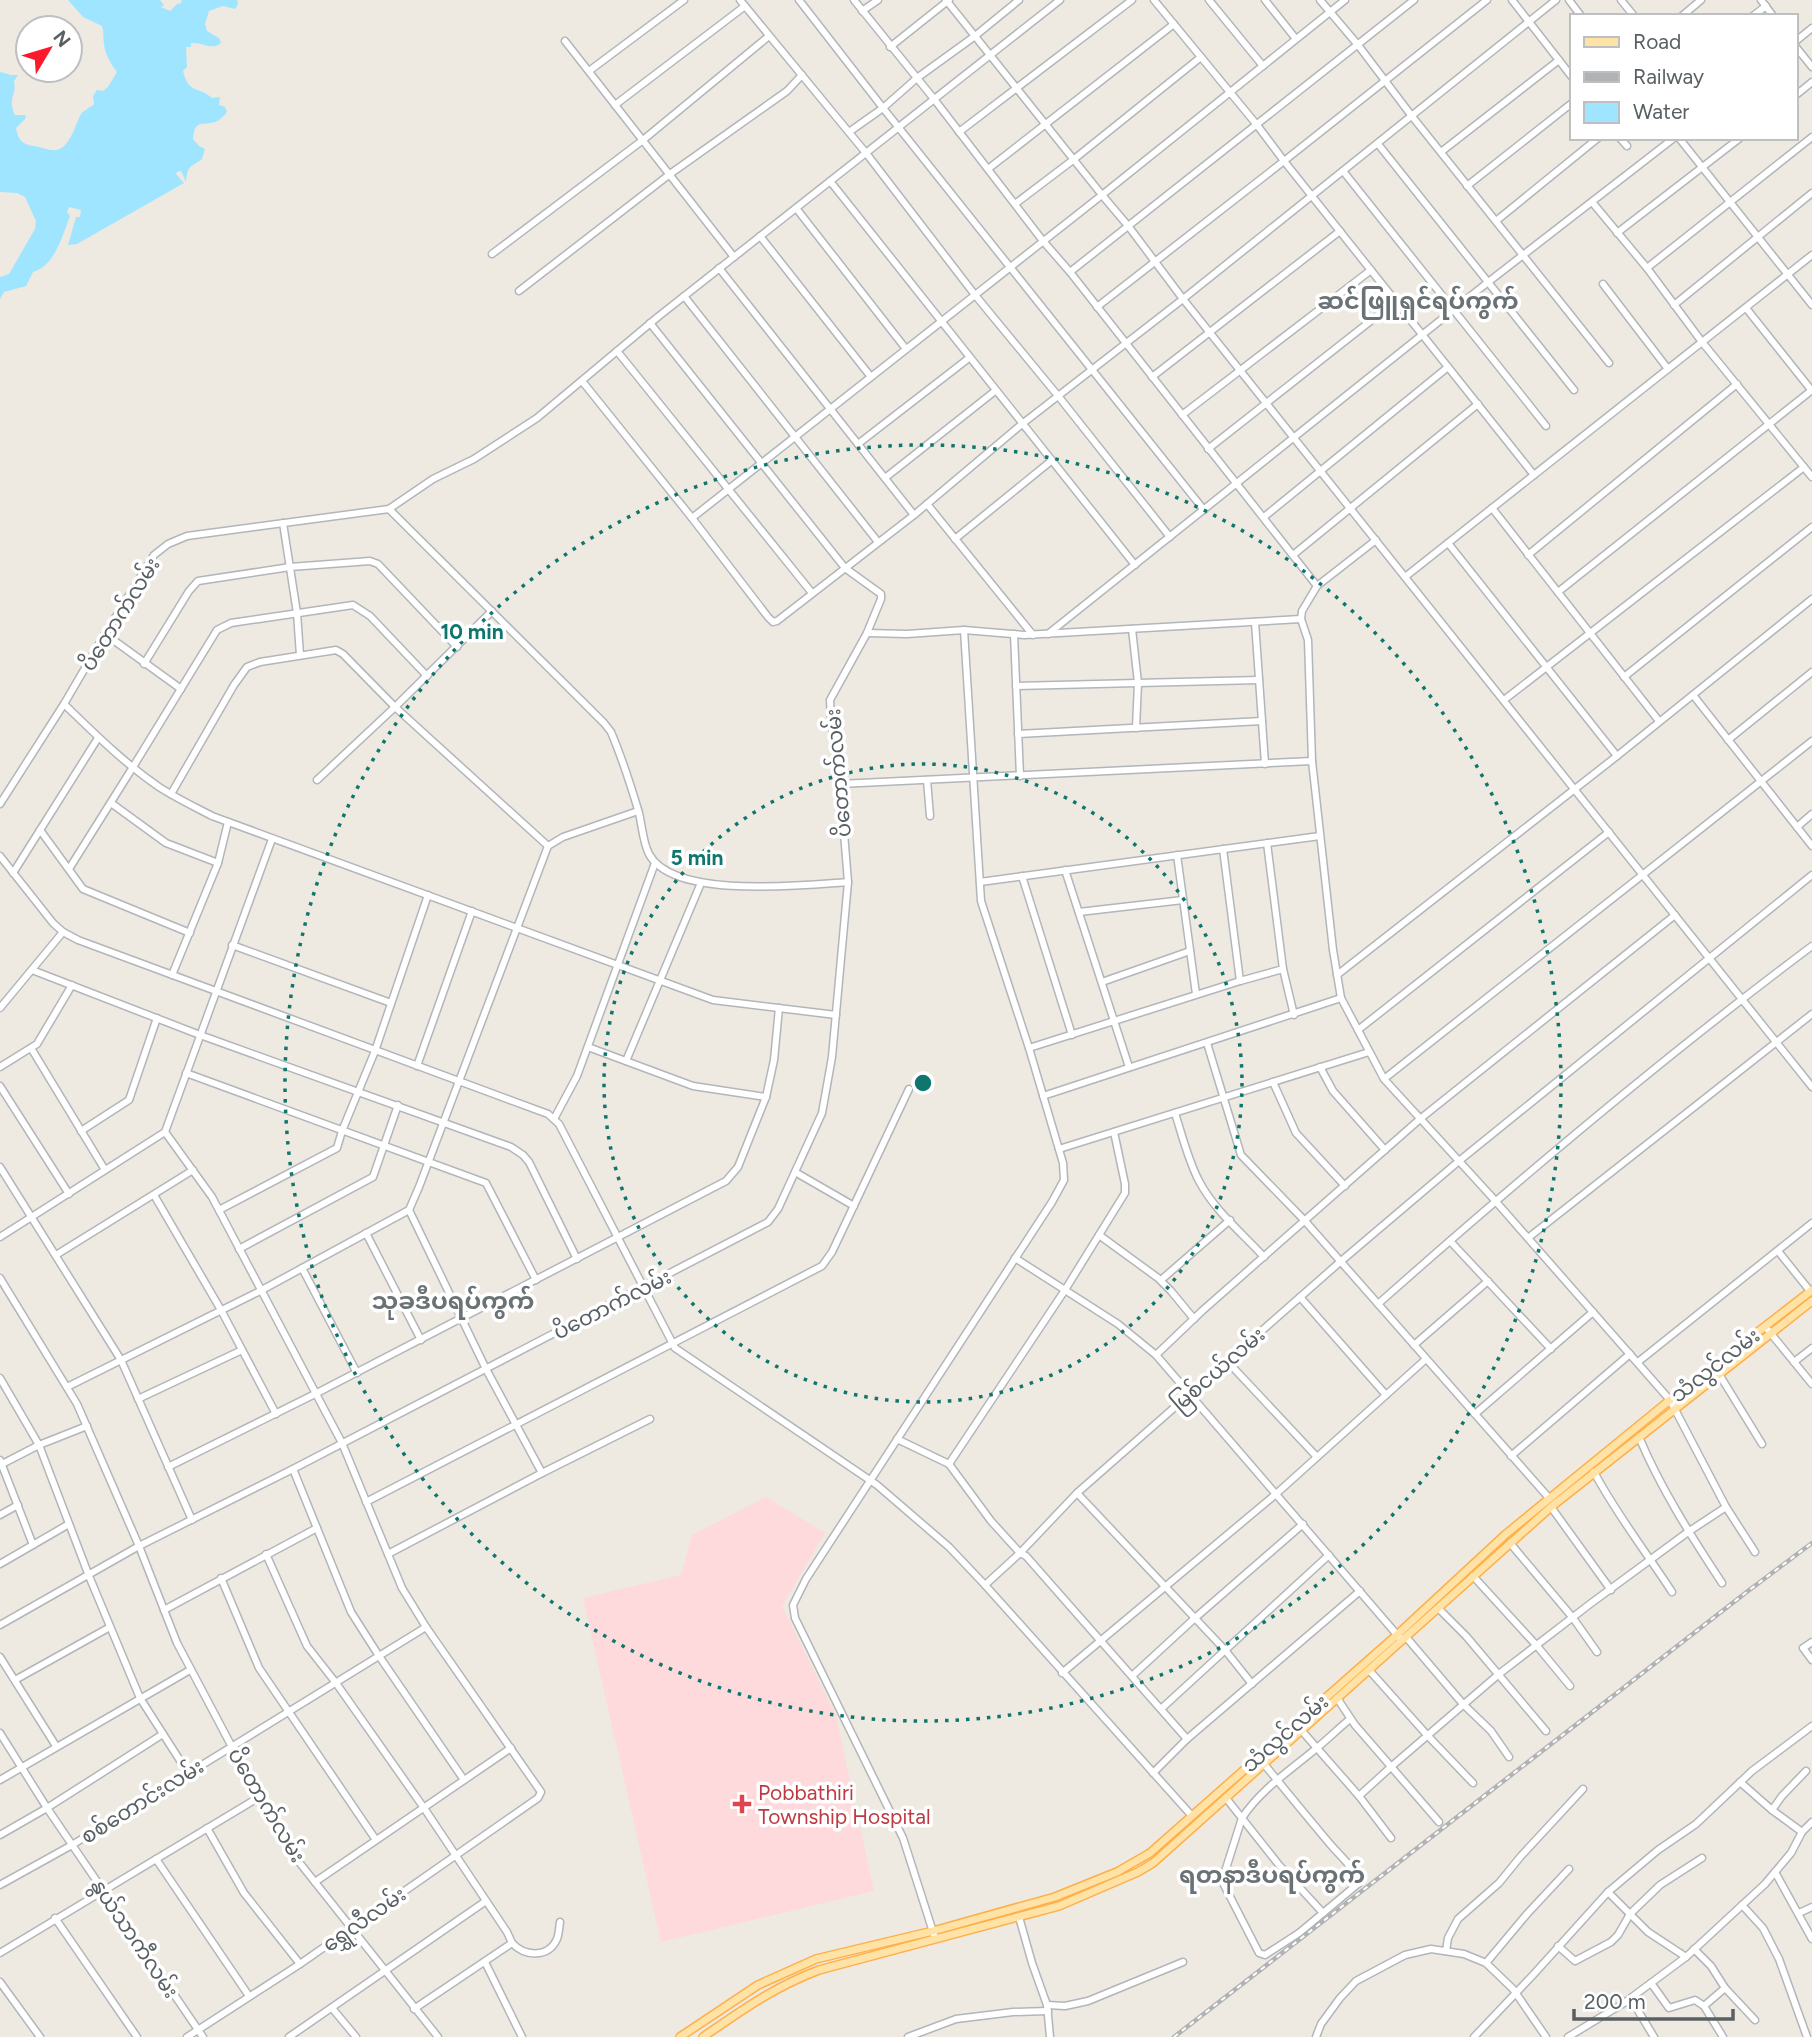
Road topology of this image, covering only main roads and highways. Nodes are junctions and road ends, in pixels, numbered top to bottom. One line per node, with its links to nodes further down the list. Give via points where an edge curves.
1 (1811, 1290): 3 (main road, သံလွင်လမ်း, via 1549,1498 1459,1575)
2 (1812, 1301): 3 (main road, သံလွင်လမ်း, via 1551,1507)
3 (1402, 1637): 4 (main road, သံလွင်လမ်း, via 1150,1853); 5 (main road, သံလွင်လမ်း, via 1153,1863)
4 (1091, 1883): 5 (main road); 7 (main road, သံလွင်လမ်း, via 933,1931 816,1959 758,1985)
5 (1095, 1891): 6 (main road, သံလွင်လမ်း, via 1059,1906 792,1980)
6 (709, 2035)
7 (681, 2037)

